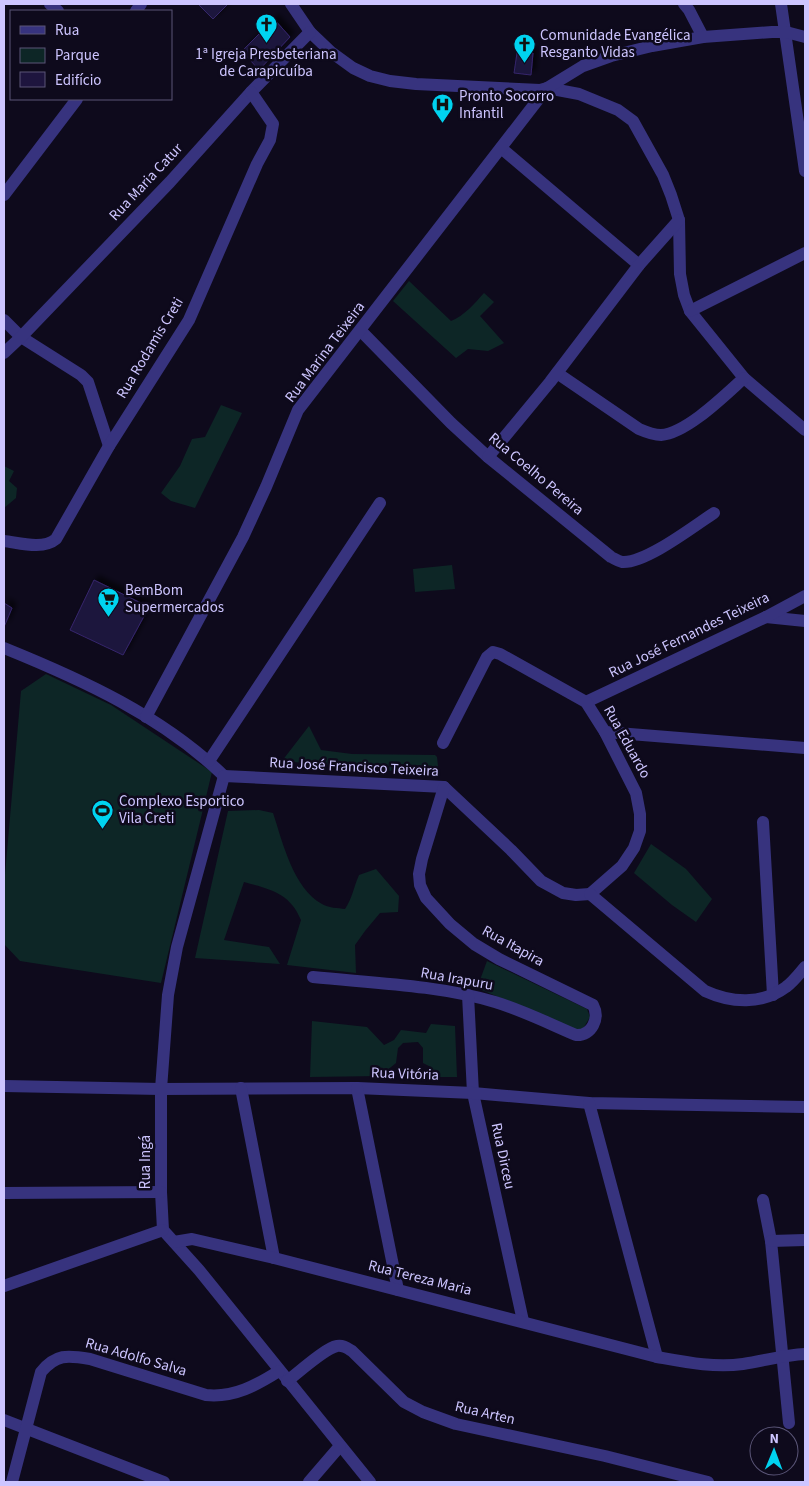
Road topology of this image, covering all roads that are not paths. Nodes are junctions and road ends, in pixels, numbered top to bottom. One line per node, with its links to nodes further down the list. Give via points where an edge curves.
1 (291, 4): 4 (street)
2 (684, 4): 6 (street)
3 (780, 4): 5 (street)
4 (310, 32): 8 (street, via 353,68 390,81); 9 (street, Rua Maria Catur)
5 (786, 32): 6 (street); 7 (street); 12 (street)
6 (703, 37): 8 (street, via 611,56 583,66)
7 (805, 37)
8 (547, 88): 11 (street, Rua Marina Teixeira); 14 (street, via 601,102 633,121 663,175)
9 (250, 92): 20 (street, Rua Maria Catur, via 170,182); 25 (street, Rua Rodamis Creti, via 273,124 270,140 189,320)
10 (76, 100): 13 (street)
11 (501, 148): 16 (street); 19 (street, Rua Marina Teixeira)
12 (805, 170)
13 (4, 196)
14 (679, 220): 16 (street); 17 (street, via 680,274)
15 (805, 254): 17 (street)
16 (639, 265): 22 (street)
17 (690, 311): 23 (street)
18 (4, 320): 20 (street)
19 (361, 331): 26 (street, Rua Coelho Pereira); 35 (street, Rua Marina Teixeira, via 298,410 243,537)
20 (21, 337): 21 (street, Rua Maria Catur); 25 (street, via 88,382)
21 (4, 353)
22 (557, 373): 23 (street, via 639,429 662,435 683,428); 26 (street)
23 (744, 378): 24 (street)
24 (805, 430)
25 (110, 446): 29 (street, Rua Rodamis Creti, via 56,539 42,545)
26 (488, 457): 28 (street, Rua Coelho Pereira, via 618,561 631,560 656,550)
27 (380, 503): 39 (street)
28 (714, 513)
29 (4, 541)
30 (805, 596): 31 (street, Rua José Fernandes Teixeira)
31 (766, 617): 32 (street); 34 (street, Rua José Fernandes Teixeira)
32 (805, 621)
33 (4, 648): 35 (street, via 110,695)
34 (586, 702): 36 (street, Rua Eduardo); 37 (street, Rua Eduardo, via 493,652 487,657)
35 (146, 717): 39 (street)
36 (605, 732): 38 (street); 43 (street, Rua Eduardo, via 636,793 640,831 622,866)
37 (442, 743)
38 (805, 748)
39 (209, 761): 40 (street)
40 (224, 776): 41 (street, Rua José Francisco Teixeira); 52 (street, Rua Ingá, via 176,947 168,995)
41 (444, 787): 43 (street, Rua José Francisco Teixeira, via 540,881 563,893); 48 (street, Rua Itapira, via 420,866 420,885 426,898 474,944)
42 (763, 822): 47 (street)
43 (590, 894): 47 (street, via 705,991 720,998 737,1000)
44 (805, 967): 47 (street)
45 (313, 977): 46 (street, Rua Irapuru)
46 (468, 995): 48 (street, Rua Irapuru, via 496,1002 582,1036 594,1024); 53 (street, Rua Dirceu)
47 (773, 995)
48 (593, 1005)
49 (4, 1086): 52 (street, Rua Vitória)
50 (241, 1088): 51 (street, Rua Vitória); 52 (street, Rua Vitória); 63 (street)
51 (357, 1088): 53 (street, Rua Vitória); 65 (street)
52 (161, 1089): 56 (street, Rua Ingá)
53 (473, 1093): 54 (street, Rua Vitória); 66 (street, Rua Dirceu)
54 (589, 1102): 55 (street, Rua Vitória); 69 (street)
55 (805, 1107)
56 (161, 1192): 57 (street); 59 (street, Rua Ingá)
57 (4, 1193)
58 (763, 1200): 61 (street)
59 (163, 1230): 62 (street); 64 (street)
60 (805, 1240): 61 (street)
61 (771, 1241): 68 (street)
62 (174, 1242): 63 (street, Rua Tereza Maria, via 192,1239); 70 (street)
63 (274, 1258): 65 (street, Rua Tereza Maria)
64 (4, 1286)
65 (398, 1290): 66 (street, Rua Tereza Maria)
66 (523, 1321): 69 (street, Rua Tereza Maria)
67 (805, 1354): 68 (street, Rua Tereza Maria)
68 (782, 1356): 69 (street, Rua Tereza Maria, via 742,1364 699,1365); 72 (street)
69 (657, 1357)
70 (283, 1376): 73 (street, Rua Adolfo Salva, via 240,1392 215,1396 90,1358 60,1358 50,1361 41,1372); 74 (street); 79 (street, Rua Arten, via 334,1347 345,1347 404,1402 423,1412 456,1424)
71 (4, 1420): 73 (street)
72 (789, 1423)
73 (26, 1429): 75 (street, Rua Adolfo Salva); 76 (street)
74 (340, 1446): 77 (street); 78 (street)
75 (12, 1482)
76 (164, 1482)
77 (309, 1482)
78 (370, 1482)
79 (708, 1482)

